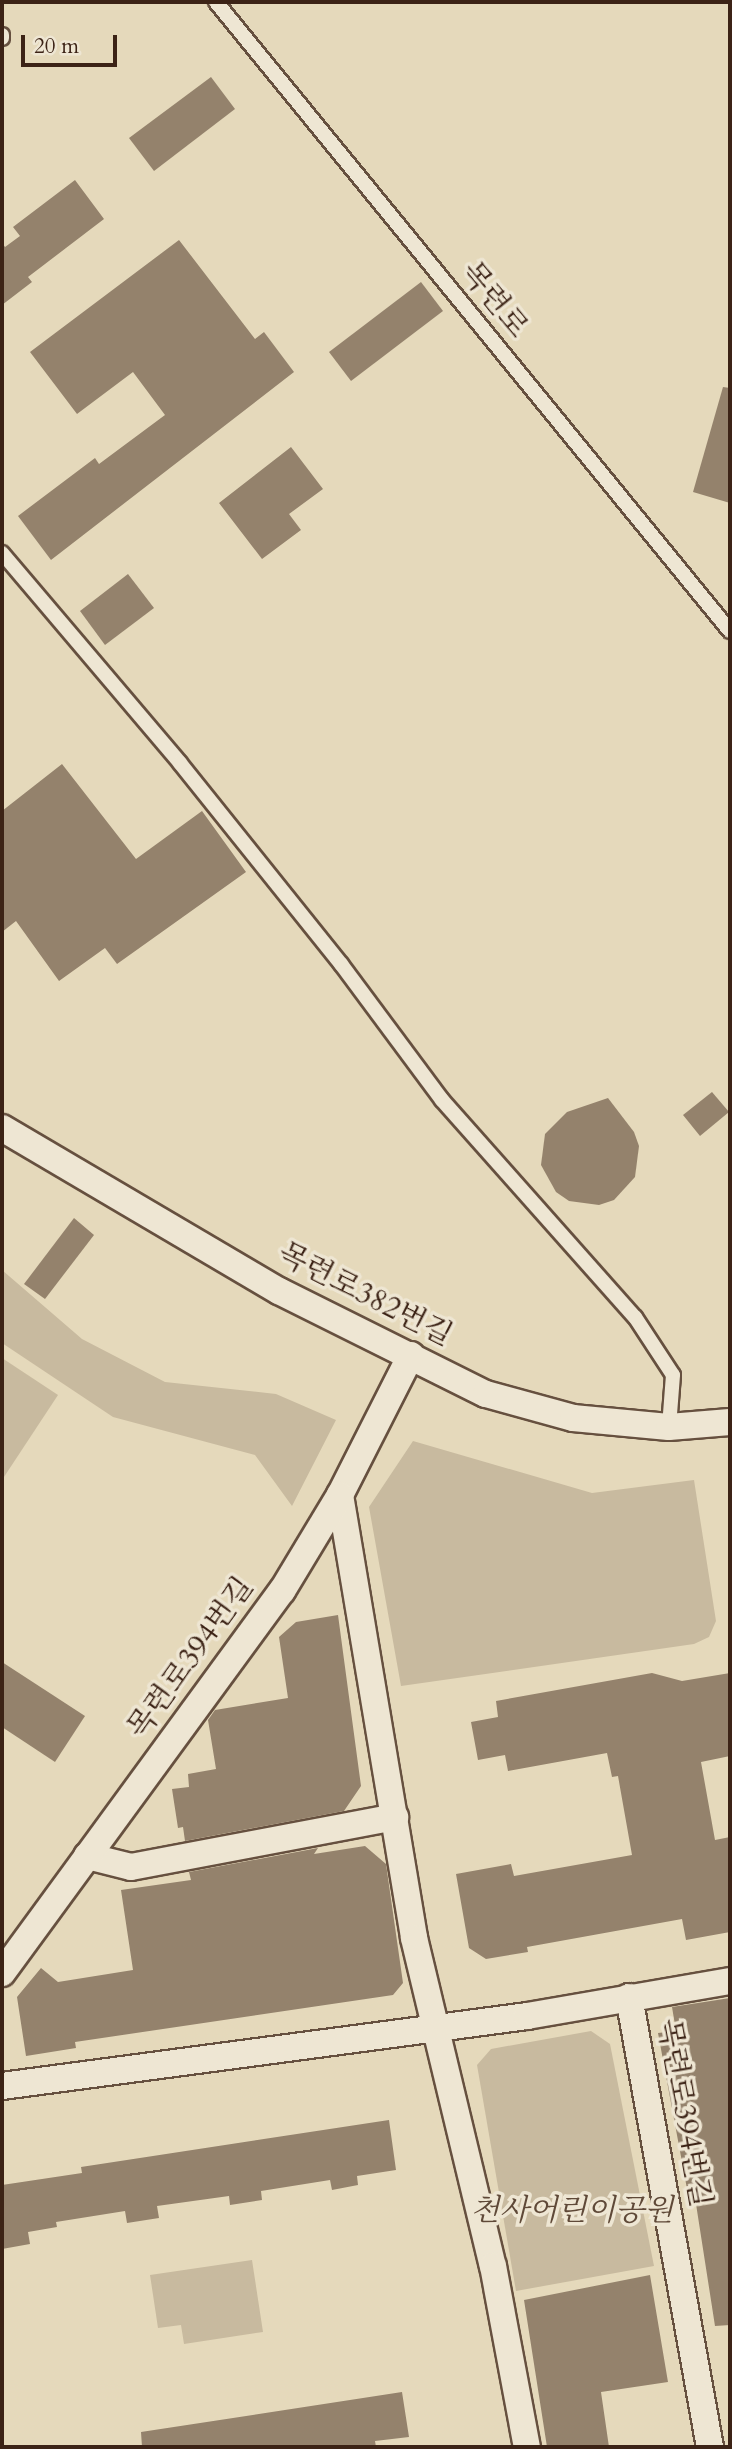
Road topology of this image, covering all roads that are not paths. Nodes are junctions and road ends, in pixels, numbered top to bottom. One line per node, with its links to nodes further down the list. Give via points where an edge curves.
1 (216, 2): 3 (lane, 목련로)
2 (2, 553): 7 (lane, via 188,773 341,964 442,1100 635,1317 673,1375)
3 (730, 631)
4 (2, 1128): 5 (street, 목련로382번길, via 279,1290)
5 (411, 1355): 7 (street, 목련로382번길, via 486,1394 573,1418); 8 (street, 목련로394번길)
6 (730, 1422): 7 (street, 목련로382번길)
7 (669, 1427)
8 (340, 1495): 9 (street); 10 (street, 목련로394번길, via 282,1591)
9 (395, 1817): 10 (street, via 131,1867); 14 (street, via 414,1938)
10 (87, 1856): 11 (street, 목련로394번길)
11 (2, 1973)
12 (730, 1981): 13 (street, 목련로394번길)
13 (629, 1997): 14 (street, 목련로394번길); 17 (street, 목련로394번길)
14 (437, 2027): 15 (street, 목련로394번길); 16 (street, via 494,2266)
15 (2, 2086)
16 (527, 2447)
17 (710, 2447)

